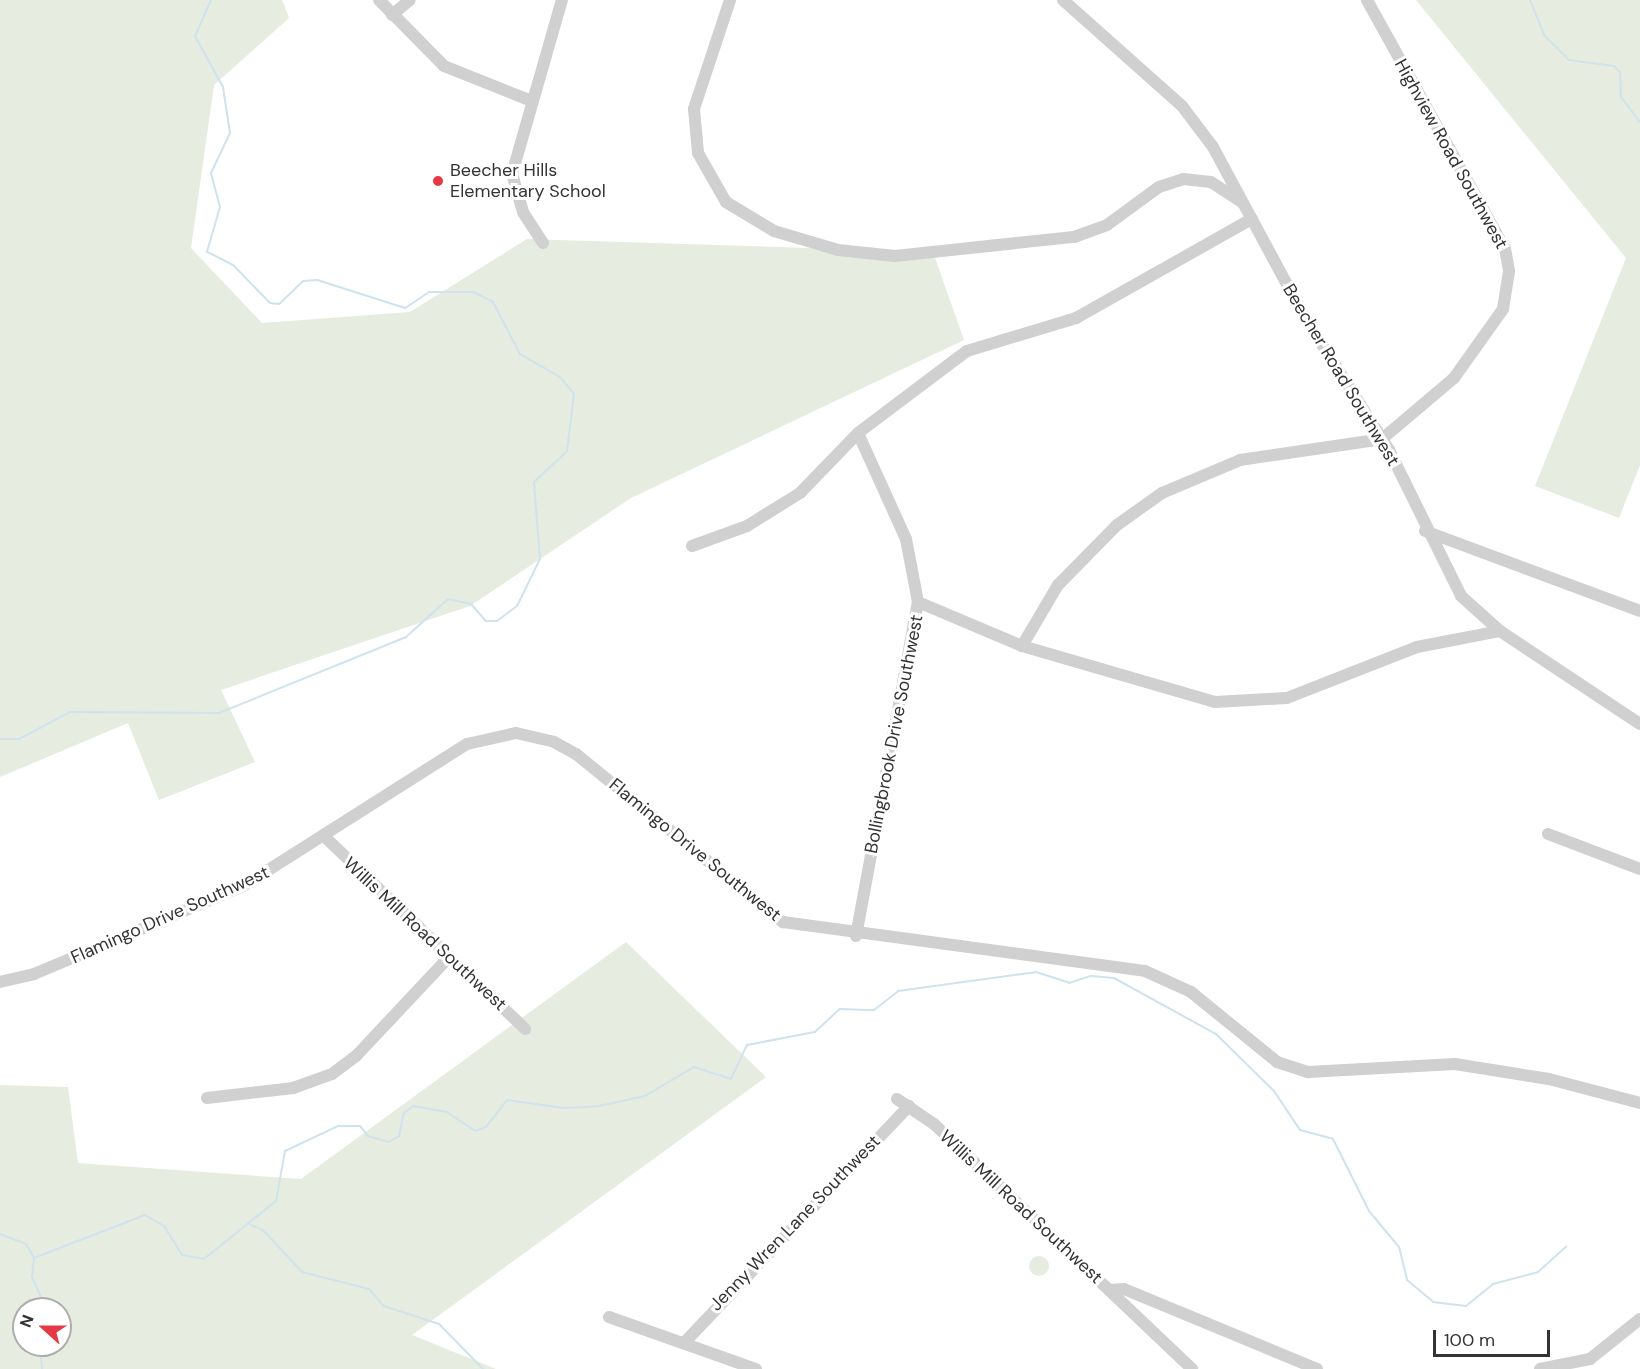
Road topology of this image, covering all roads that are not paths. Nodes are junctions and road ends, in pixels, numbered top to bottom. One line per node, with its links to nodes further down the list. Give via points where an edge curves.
1 (379, 0): 7 (street)
2 (410, 0): 7 (street)
3 (562, 0): 8 (street)
4 (730, 0): 9 (street, via 694,110 698,153 726,202 774,231 838,250 895,256 1074,237 1107,225 1159,188 1183,179 1210,182)
5 (1063, 0): 9 (street, Beecher Road Southwest, via 1182,106 1214,147)
6 (1367, 0): 13 (street, Highview Road Southwest, via 1505,249 1509,270 1503,309 1474,354 1432,400)
7 (392, 15): 8 (street, via 444,66)
8 (529, 100): 11 (street, via 512,174 523,212)
9 (1243, 203): 10 (street, Beecher Road Southwest)
10 (1252, 219): 12 (street, via 1076,318 967,351); 13 (street, Beecher Road Southwest)
11 (543, 243)
12 (858, 433): 15 (street, via 800,493 747,526); 16 (street, Bollingbrook Drive Southwest, via 906,539)
13 (1382, 439): 14 (street, Beecher Road Southwest); 19 (street, via 1263,455 1162,493 1117,525 1075,564)
14 (1425, 531): 17 (street); 18 (street, Beecher Road Southwest, via 1461,596)
15 (692, 546)
16 (918, 602): 19 (street); 24 (street, Bollingbrook Drive Southwest)
17 (1640, 611)
18 (1500, 631): 19 (street, via 1417,647 1305,693 1254,703 1203,700); 20 (street, Beecher Road Southwest)
19 (1022, 646)
20 (1640, 724)
21 (1548, 834): 23 (street)
22 (326, 838): 24 (street, Flamingo Drive Southwest, via 467,744 499,734 532,735 576,754 772,917 806,930); 25 (street, Willis Mill Road Southwest); 26 (street, Flamingo Drive Southwest, via 243,886 34,974)
23 (1639, 866)
24 (856, 936): 30 (street, Flamingo Drive Southwest, via 1145,971 1191,992 1264,1054 1300,1070 1455,1064 1549,1079)
25 (449, 957): 27 (street, Willis Mill Road Southwest); 28 (street, via 357,1055 332,1074 293,1088)
26 (0, 982)
27 (525, 1029)
28 (207, 1098)
29 (897, 1099): 31 (street, Willis Mill Road Southwest)
30 (1640, 1103)
31 (909, 1106): 32 (street, Willis Mill Road Southwest); 35 (street, Jenny Wren Lane Southwest)
32 (1108, 1290): 37 (street); 38 (street, Willis Mill Road Southwest, via 1124,1289)
33 (609, 1317): 35 (street)
34 (1640, 1319): 39 (street, via 1590,1359)
35 (684, 1343): 36 (street)
36 (756, 1369)
37 (1192, 1369)
38 (1317, 1369)
39 (1540, 1369)

